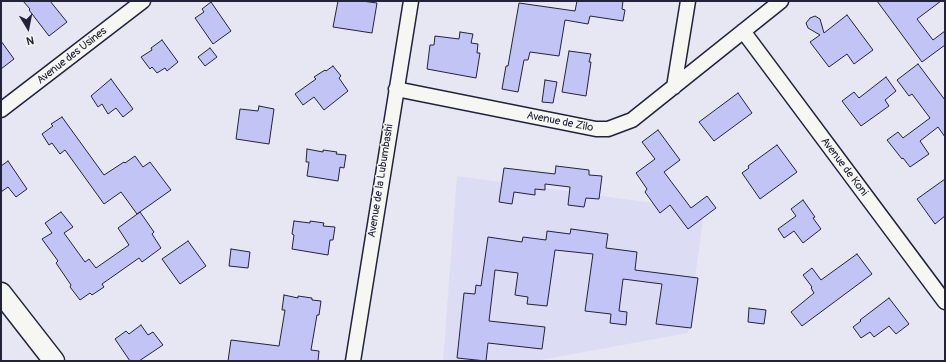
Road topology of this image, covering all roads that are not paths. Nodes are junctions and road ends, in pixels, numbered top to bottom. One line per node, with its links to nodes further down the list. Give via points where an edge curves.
1 (143, 1): 8 (street, Avenue des Usines)
2 (411, 1): 7 (street, Avenue de la Lubumbashi)
3 (688, 1): 6 (street)
4 (781, 1): 5 (street, Avenue de Zilo)
5 (743, 31): 6 (street, Avenue de Zilo); 10 (street, Avenue de Koni)
6 (674, 87): 7 (street, Avenue de Zilo, via 632,120 608,129 596,129)
7 (396, 89): 12 (street, Avenue de la Lubumbashi)
8 (1, 110)
9 (1, 293): 11 (main road)
10 (945, 302)
11 (54, 361)
12 (353, 361)

